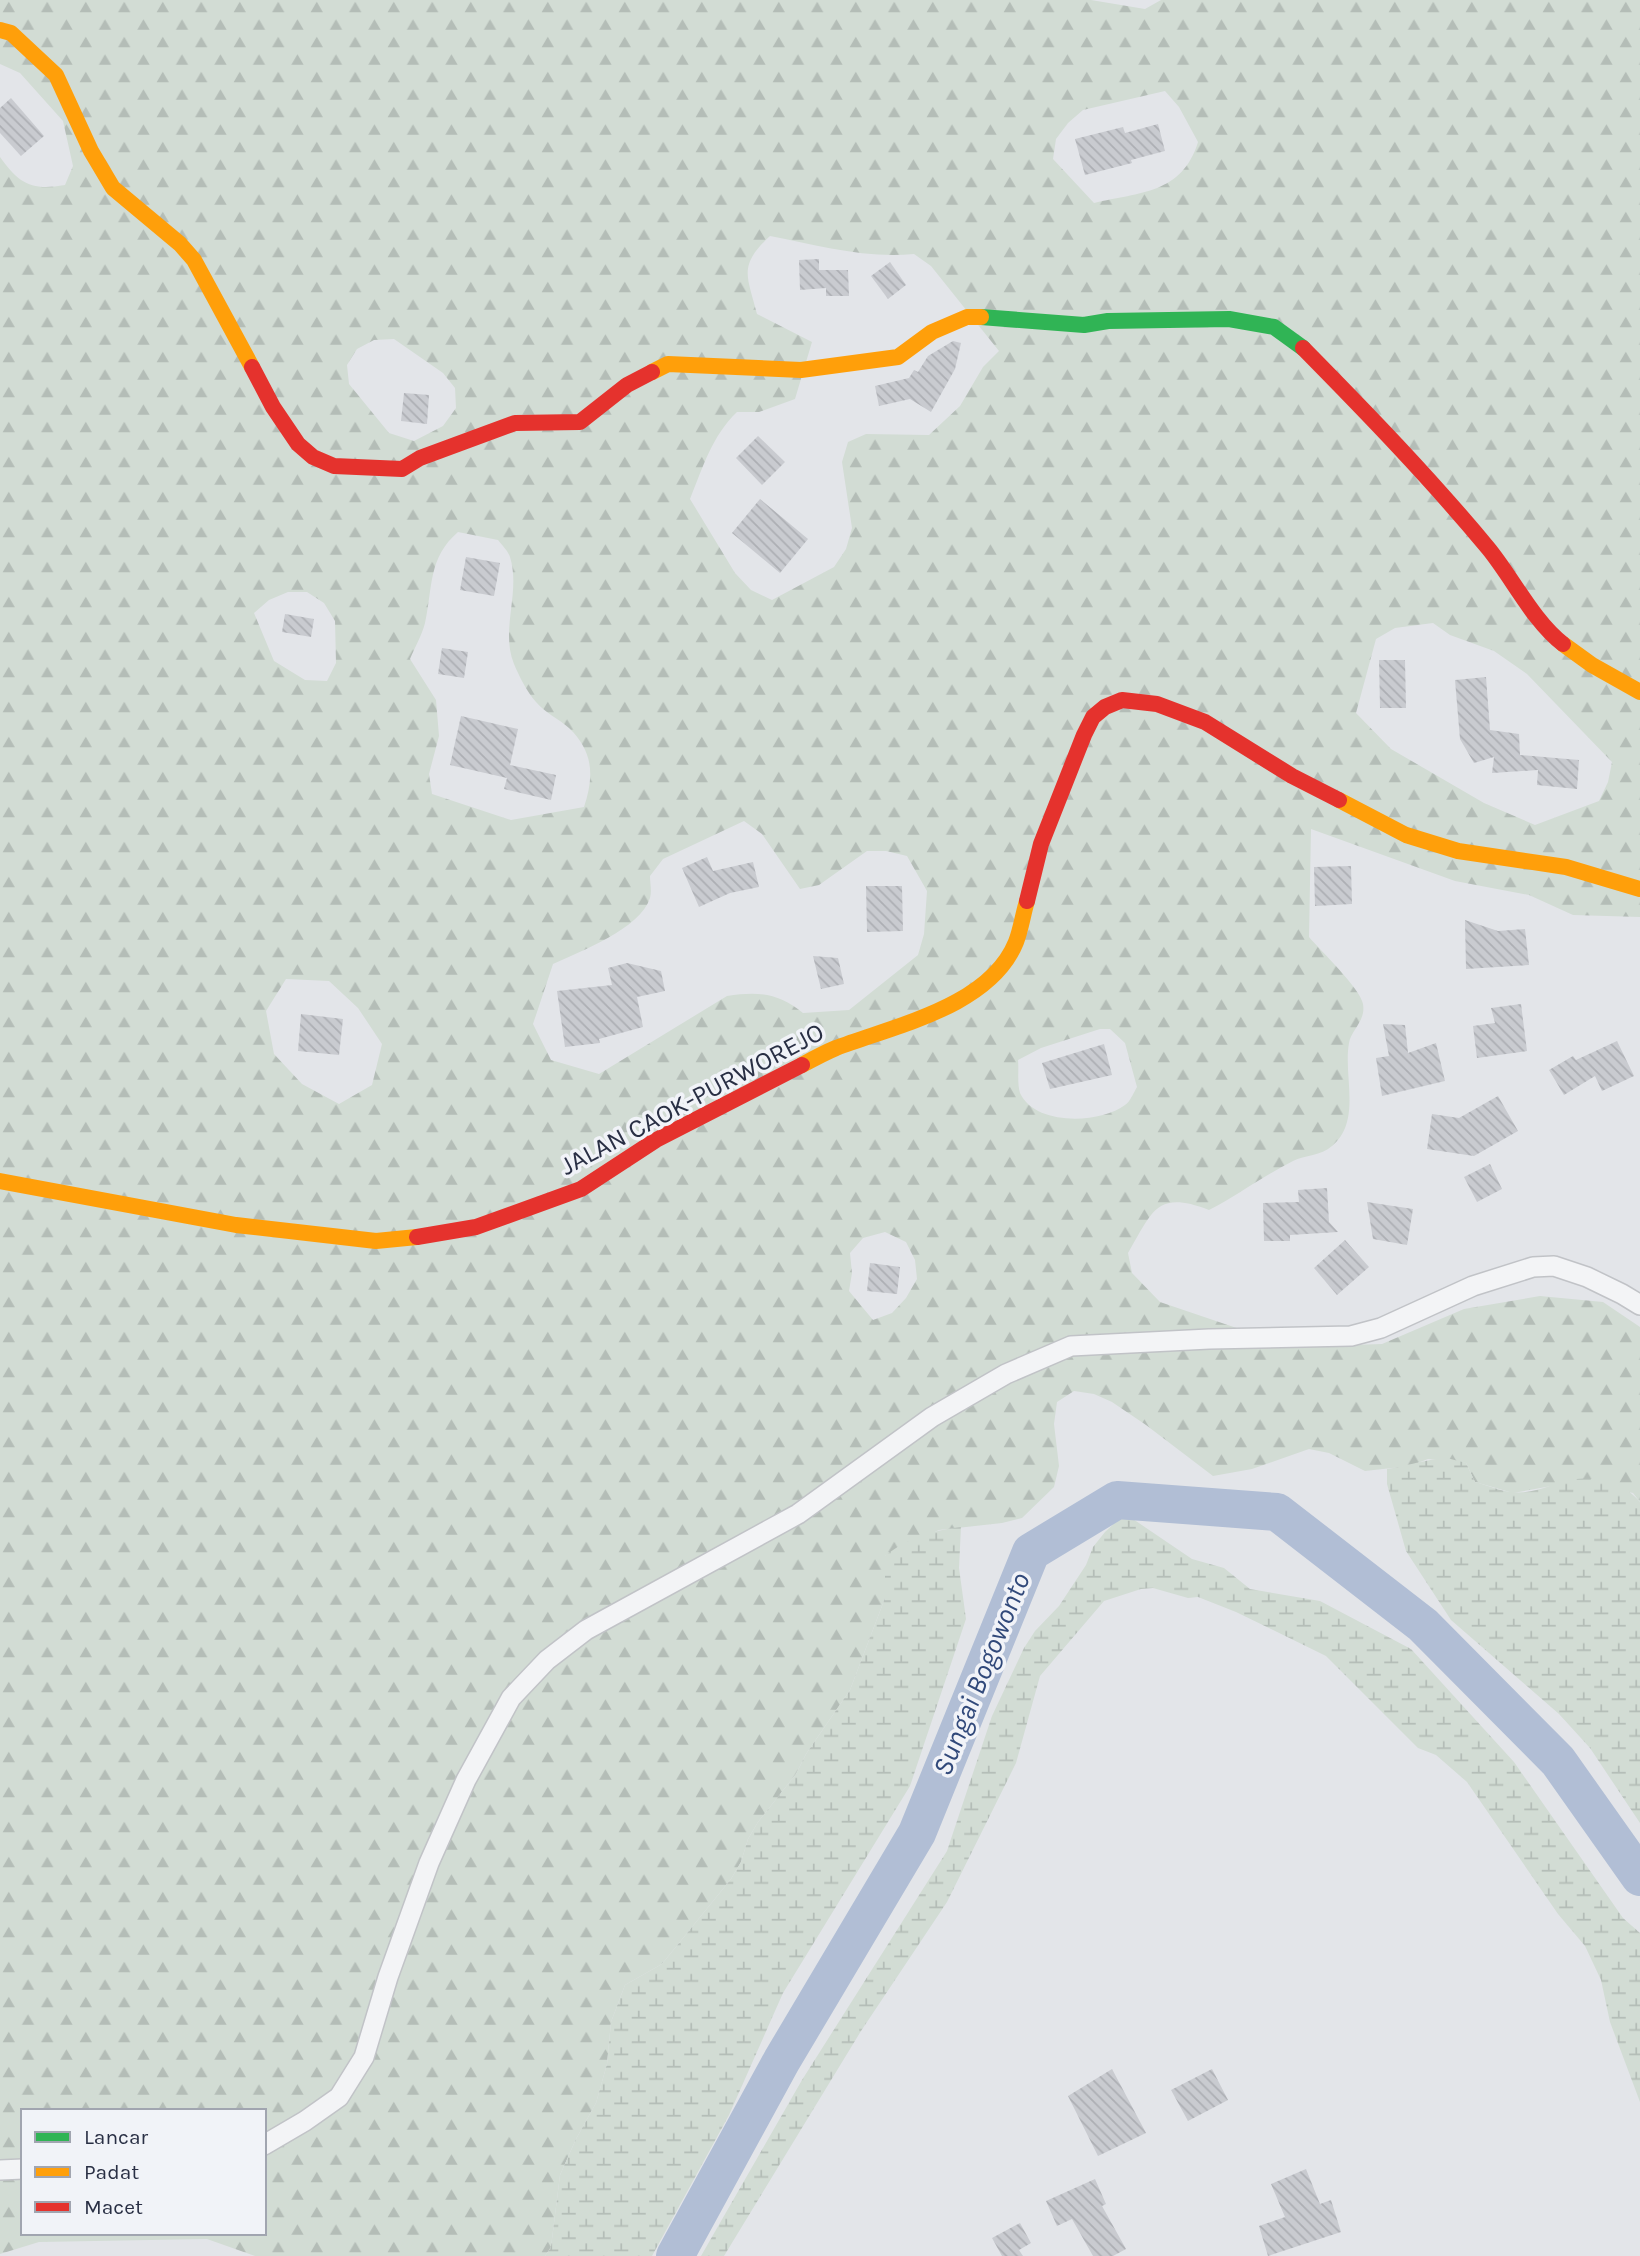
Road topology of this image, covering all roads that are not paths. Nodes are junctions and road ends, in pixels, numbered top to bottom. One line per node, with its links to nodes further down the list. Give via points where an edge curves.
1 (0, 30): 2 (street, via 11,33 56,75 113,188 194,260 273,407 298,444 334,466 402,469 515,423 580,422 627,385 668,364 801,370 898,357 932,332 967,317 1084,325 1229,319 1274,327 1296,341 1376,422 1489,549 1559,641)
2 (1640, 692)
3 (1640, 889): 4 (street, JALAN CAOK-PURWOREJO, via 1566,867 1458,851 1406,835 1292,776 1205,722 1157,704 1122,700 1093,717 1084,735 1041,844 1016,942 986,981 925,1017 833,1049 656,1140 582,1189 476,1227 376,1241 236,1225)
4 (0, 1181)
5 (1640, 1306): 6 (street, via 1587,1276 1554,1266 1533,1267 1350,1336 1071,1346 1006,1374 932,1418 798,1514 586,1630 547,1660 511,1698 466,1780 429,1863 364,2057 339,2097)
6 (266, 2144)
7 (21, 2169): 8 (street)
8 (0, 2170)

